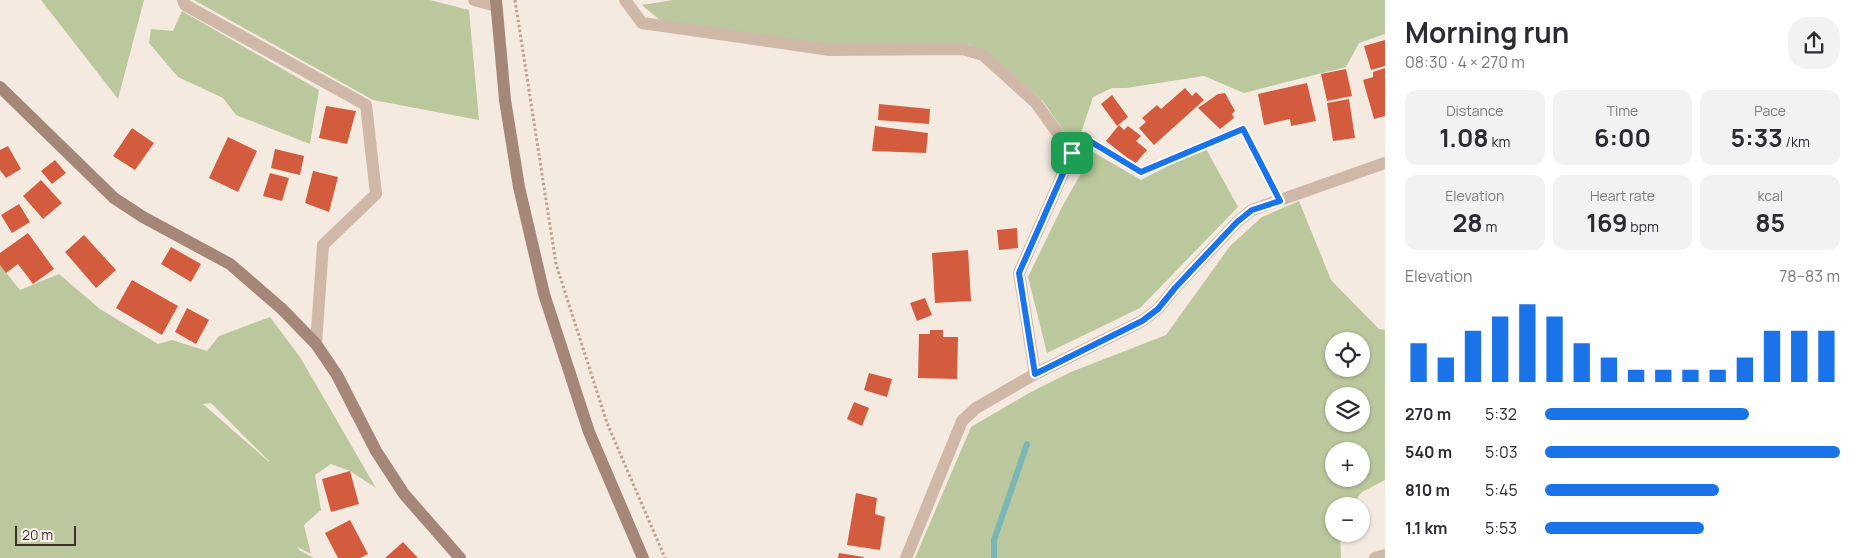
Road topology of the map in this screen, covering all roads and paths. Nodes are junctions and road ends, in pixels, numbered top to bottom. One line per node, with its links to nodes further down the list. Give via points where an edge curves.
1 (183, 0): 10 (street, via 185,5 366,105 376,194 323,245)
2 (474, 0): 5 (street)
3 (515, 0): 15 (path, via 556,264 607,423)
4 (625, 0): 7 (street, via 642,23 830,50 963,49 983,55 1036,103)
5 (496, 3): 14 (street, via 505,100 519,187 544,294 589,432)
6 (0, 87): 10 (street, via 114,198 143,218 230,264 282,308)
7 (1072, 153): 9 (lane, via 1088,140 1141,172 1243,129); 11 (street, via 1019,273)
8 (1385, 163): 9 (street)
9 (1280, 201): 11 (street, via 1252,210 1237,222 1158,309 1142,321)
10 (316, 344): 13 (street, via 338,374 376,450 404,494)
11 (1035, 374): 16 (street, via 976,408 962,421)
12 (1385, 555): 17 (street)
13 (460, 558)
14 (643, 558)
15 (665, 558)
16 (906, 558)
17 (1375, 558)

